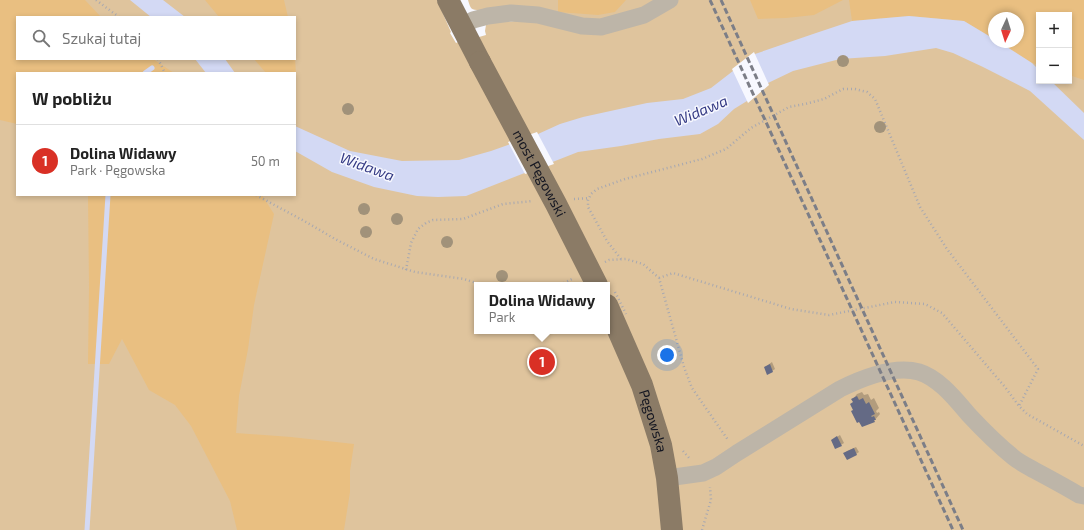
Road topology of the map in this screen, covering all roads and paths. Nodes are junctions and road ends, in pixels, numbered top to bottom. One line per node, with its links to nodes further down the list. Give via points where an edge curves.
1 (96, 0): 4 (path)
2 (448, 0): 5 (main road)
3 (670, 0): 5 (lane, via 644,15 601,27 582,26 538,15 511,13 473,20)
4 (118, 16)
5 (462, 27): 15 (main road, most Pęgowski, bridge)
6 (158, 60): 7 (path)
7 (164, 72)
8 (258, 196): 13 (path, via 374,259)
9 (589, 198): 10 (path); 12 (path, via 588,207 607,241); 17 (path, via 597,189 702,159 726,149 751,128 789,107 824,99 843,90 867,92 875,99 920,207 947,249 1038,369)
10 (567, 199)
11 (538, 200): 13 (path, via 503,204 463,219 433,220 426,223 418,229 411,243)
12 (621, 259)
13 (406, 270): 14 (path)
14 (474, 282)
15 (595, 282)
16 (610, 311): 21 (main road, Pęgowska, via 642,385 661,445)
17 (1019, 406): 18 (path, via 1027,414); 19 (path, via 942,313 925,304 895,302 829,314 791,309 673,273 659,278 692,388)
18 (1084, 446)
19 (737, 453): 20 (lane); 22 (lane, via 854,382 890,371 919,372 942,386 1014,459)
20 (703, 473): 21 (lane); 24 (path, via 708,478 711,500)
21 (667, 478): 23 (main road, Pęgowska)
22 (1084, 496)
23 (672, 530)
24 (702, 530)

